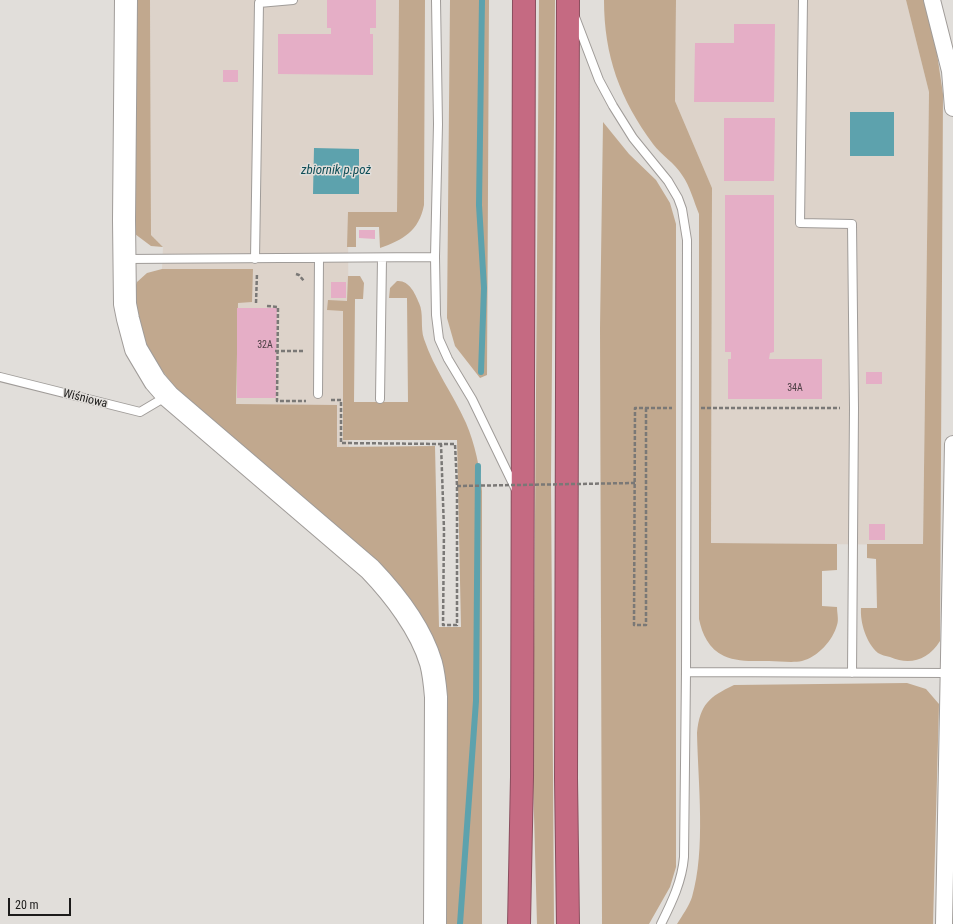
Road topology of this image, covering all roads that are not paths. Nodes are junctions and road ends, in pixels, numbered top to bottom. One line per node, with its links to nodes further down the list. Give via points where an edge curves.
1 (126, 0): 11 (street)
2 (293, 0): 12 (lane, via 259,3)
3 (436, 0): 10 (lane, via 438,124)
4 (524, 0): 19 (highway)
5 (803, 0): 21 (lane, via 800,223 852,224)
6 (932, 0): 8 (street, via 950,71)
7 (568, 1): 20 (lane, via 599,80 613,106 633,138 668,181 682,209 687,240); 25 (highway)
8 (953, 108)
9 (382, 258): 10 (lane); 13 (lane); 17 (lane)
10 (435, 258): 19 (lane, via 439,339 472,399)
11 (124, 259): 12 (lane); 16 (street, via 125,304 131,335 144,364)
12 (255, 259): 13 (lane)
13 (319, 259): 15 (lane)
14 (0, 378): 16 (lane, Wiśniowa, via 140,412)
15 (318, 394)
16 (168, 396): 23 (street, via 370,569 396,598 414,627 430,662 436,696)
17 (380, 399)
18 (953, 444): 22 (street)
19 (522, 502): 24 (highway)
20 (686, 672): 21 (lane); 26 (lane, via 683,868 673,902)
21 (852, 673): 22 (lane)
22 (948, 673): 27 (street)
23 (435, 924)
24 (519, 924)
25 (568, 924)
26 (661, 924)
27 (944, 924)

